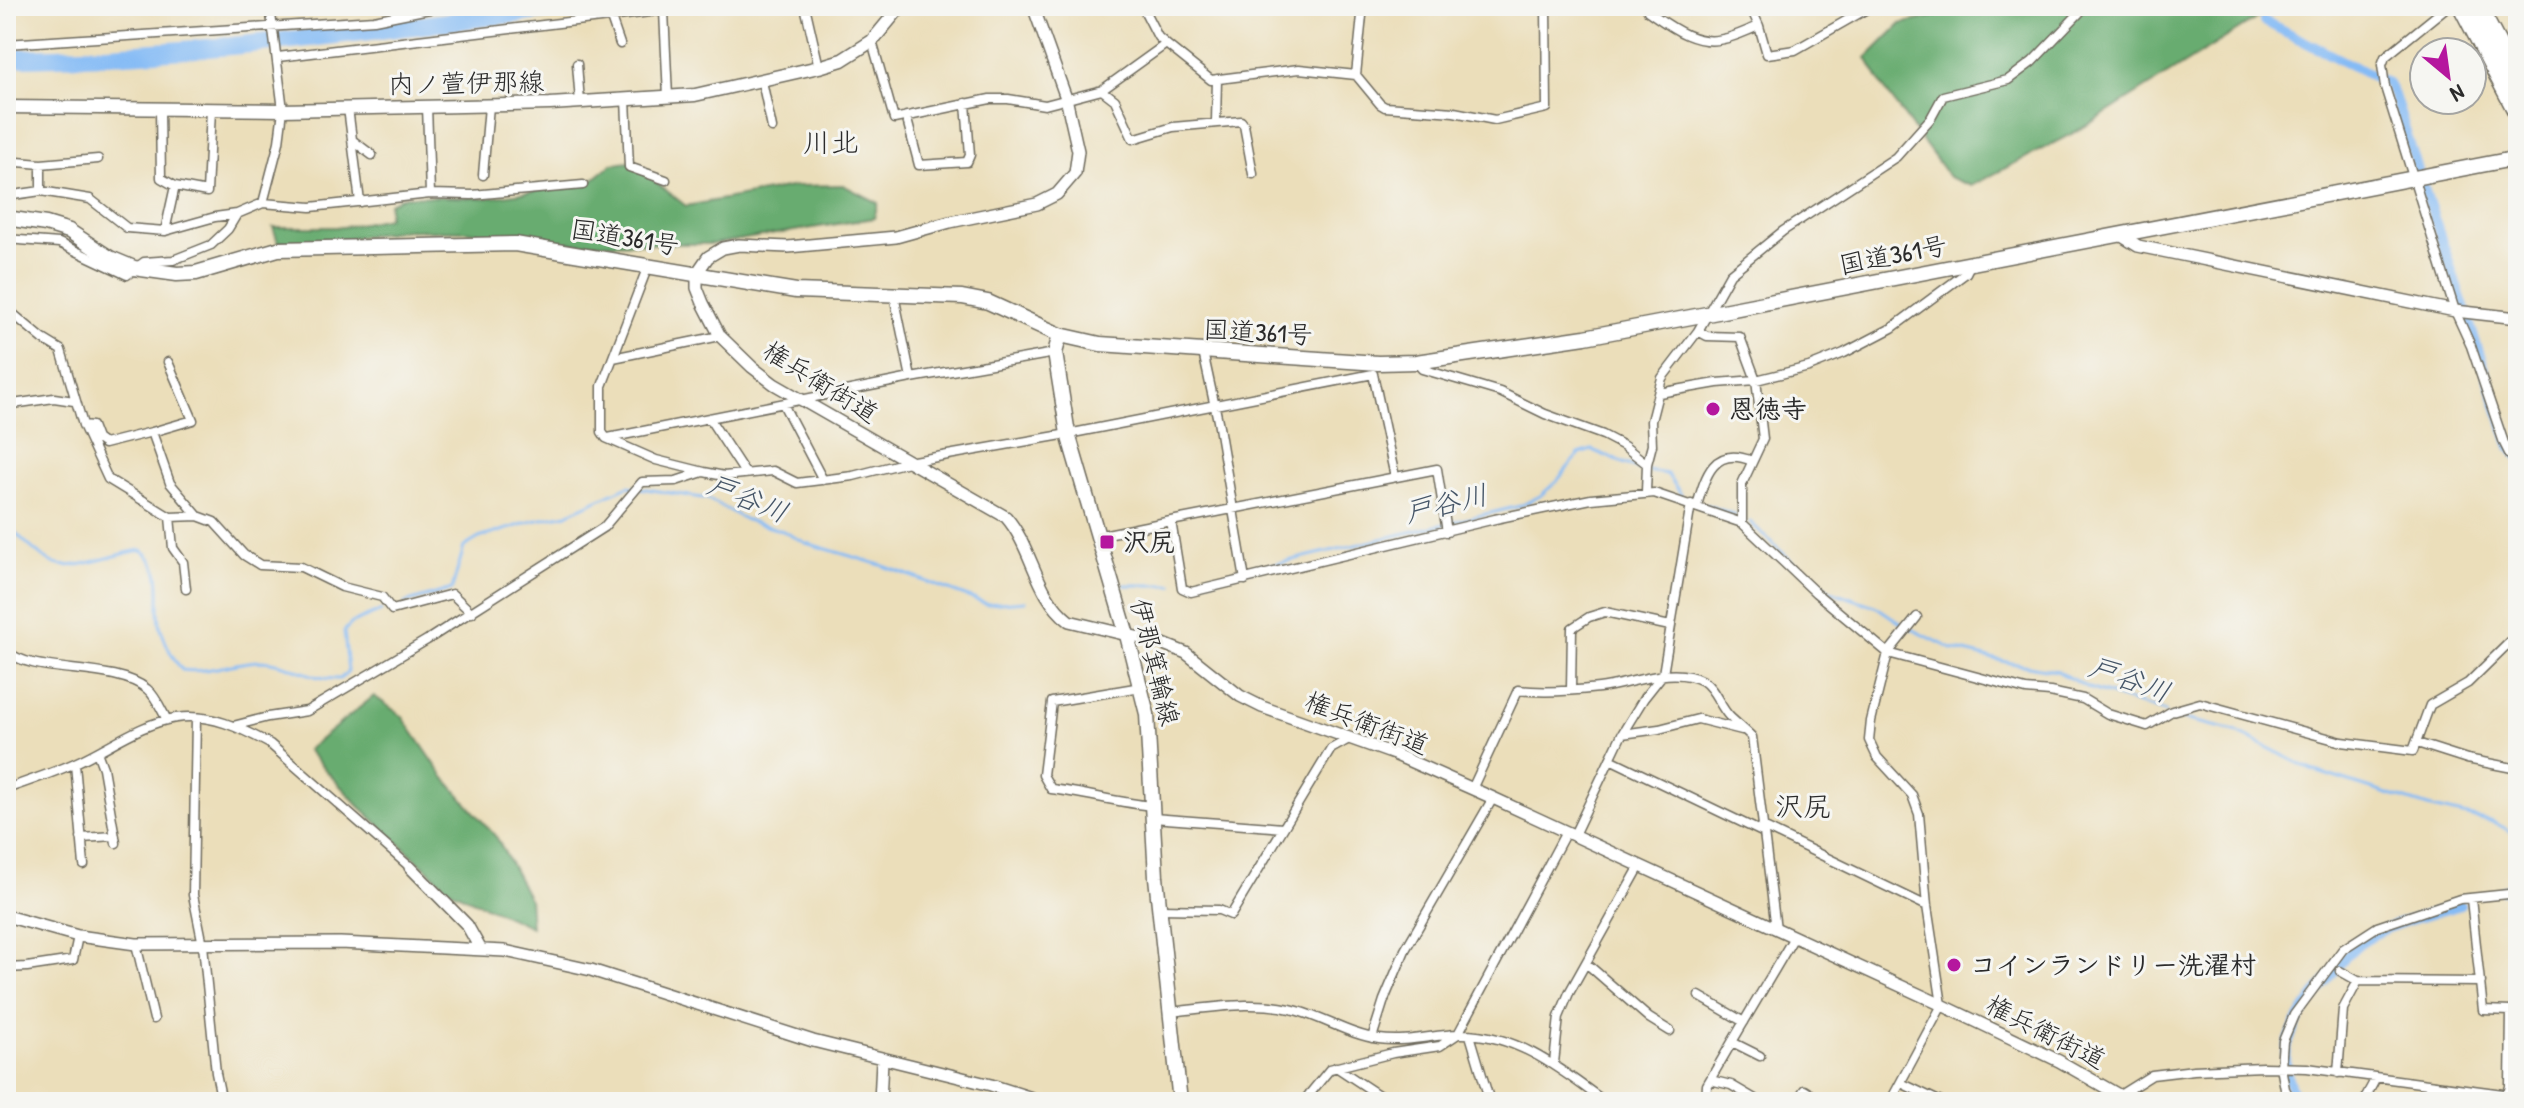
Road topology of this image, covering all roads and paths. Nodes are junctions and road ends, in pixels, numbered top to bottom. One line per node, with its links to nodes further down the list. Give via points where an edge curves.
1 (270, 6): 19 (street)
2 (700, 6): 17 (street)
3 (805, 6): 27 (street)
4 (901, 6): 21 (main road, 内ノ萱伊那線)
5 (1033, 6): 34 (street)
6 (1142, 6): 24 (street)
7 (1363, 6): 28 (street)
8 (1546, 6): 28 (street, via 1547,108 1495,120 1385,107)
9 (1646, 6): 20 (street, via 1682,34 1712,40)
10 (1750, 6): 20 (street)
11 (1872, 6): 20 (street, via 1795,50 1767,54)
12 (2086, 6): 79 (street, via 2008,80 1943,96 1896,157 1783,231 1730,274)
13 (2448, 6): 58 (street, via 2382,65)
14 (2461, 6): 45 (highway)
15 (2478, 6): 31 (highway)
16 (434, 8): 19 (street, via 374,20)
17 (664, 11): 18 (street); 33 (street)
18 (611, 18): 23 (street); 25 (street)
19 (273, 25): 22 (street); 25 (street)
20 (1759, 26)
21 (872, 41): 27 (main road, 内ノ萱伊那線); 46 (street, via 894,119)
22 (6, 44)
23 (620, 44)
24 (1166, 44): 29 (street, via 1206,78); 32 (street)
25 (278, 56): 44 (street)
26 (577, 64): 36 (street)
27 (819, 67): 30 (main road, 内ノ萱伊那線)
28 (1356, 75): 29 (street, via 1299,69)
29 (1217, 79): 47 (street)
30 (762, 81): 33 (main road, 内ノ萱伊那線); 48 (street)
31 (2518, 81)
32 (1102, 90): 34 (street); 47 (street, via 1115,100 1133,139)
33 (668, 97): 35 (main road, 内ノ萱伊那線)
34 (1066, 98): 37 (street, via 1045,105 1008,99); 75 (street, via 1077,166 1068,185 1051,198 896,237 723,248)
35 (626, 99): 36 (main road, 内ノ萱伊那線); 59 (street, via 629,167)
36 (580, 102): 39 (main road, 内ノ萱伊那線)
37 (966, 103): 46 (street); 46 (street, via 967,162 919,165)
38 (427, 106): 39 (main road, 内ノ萱伊那線); 41 (main road, 内ノ萱伊那線); 63 (street)
39 (489, 106): 57 (street)
40 (6, 107): 42 (main road, 内ノ萱伊那線)
41 (348, 108): 44 (main road, 内ノ萱伊那線); 50 (street)
42 (160, 109): 43 (main road, 内ノ萱伊那線); 61 (street, via 161,178)
43 (211, 110): 44 (main road, 内ノ萱伊那線); 61 (street, via 207,192)
44 (283, 110): 66 (street)
45 (2518, 115)
46 (906, 116)
47 (1216, 122): 56 (street, via 1236,120 1244,125)
48 (772, 128)
49 (6, 140): 54 (street)
50 (352, 140): 51 (street); 65 (street)
51 (372, 155)
52 (2518, 158): 58 (main road, 国道361号)
53 (98, 159): 55 (street)
54 (7, 162): 55 (street)
55 (41, 164): 62 (street)
56 (1253, 174)
57 (483, 175)
58 (2414, 178): 70 (main road, 国道361号); 78 (street)
59 (666, 180)
60 (583, 185): 63 (street)
61 (175, 186): 69 (street)
62 (41, 191): 64 (street); 69 (street, via 90,199 127,228)
63 (430, 194): 65 (street)
64 (6, 196)
65 (360, 202): 66 (street, via 311,207)
66 (263, 203): 67 (street)
67 (237, 214): 69 (street); 74 (street, via 211,245)
68 (6, 218): 74 (main road, 国道361号, via 69,231)
69 (165, 231)
70 (2122, 236): 73 (main road, 国道361号); 78 (street, via 2138,246)
71 (6, 239): 74 (street, via 59,243 127,275)
72 (648, 265): 74 (main road, 国道361号, via 485,243 278,249 196,273); 75 (main road, 国道361号); 86 (street)
73 (1970, 265): 79 (main road, 国道361号); 91 (street, via 1892,328 1821,362)
74 (134, 268)
75 (697, 273): 76 (main road, 国道361号, via 796,291); 83 (street, 権兵衛街道, via 700,296)
76 (894, 295): 82 (main road, 国道361号, via 988,302); 90 (street)
77 (6, 308): 94 (street, via 61,350)
78 (2455, 311): 80 (street); 105 (street, via 2504,443)
79 (1707, 314): 81 (street); 88 (main road, 国道361号)
80 (2518, 318)
81 (1698, 331): 91 (street, via 1740,337); 92 (street, via 1662,378)
82 (1060, 335): 84 (main road, 国道361号, via 1100,344); 85 (main road, 伊那箕輪線)
83 (720, 336): 86 (street); 93 (street, 権兵衛街道, via 774,384)
84 (1203, 352): 89 (main road, 国道361号); 96 (street)
85 (1055, 353): 90 (street); 101 (main road, 伊那箕輪線)
86 (613, 358): 102 (street, via 602,386)
87 (168, 362): 100 (street, via 193,420)
88 (1416, 362): 89 (main road, 国道361号); 106 (street, via 1422,369 1500,392 1603,435)
89 (1375, 368): 96 (street); 109 (street)
90 (911, 378): 93 (street)
91 (1756, 380): 92 (street); 103 (street, via 1763,439)
92 (1659, 393): 106 (street)
93 (803, 400): 95 (street); 104 (street, 権兵衛街道)
94 (74, 401): 97 (street, via 54,398); 99 (street)
95 (783, 404): 98 (street); 110 (street)
96 (1213, 404): 101 (street); 113 (street)
97 (6, 405)
98 (709, 418): 102 (street); 108 (street)
99 (83, 425): 100 (street, via 92,426 104,444); 115 (street, via 108,479)
100 (152, 432): 114 (street, via 170,483)
101 (1068, 434): 104 (street); 119 (main road, 伊那箕輪線)
102 (606, 438): 107 (street, via 656,460)
103 (1752, 461): 112 (street, via 1727,458 1710,467); 117 (street, via 1740,492)
104 (908, 462): 110 (street); 126 (street, 権兵衛街道, via 1006,517 1020,533 1046,594 1061,615)
105 (2518, 463)
106 (1647, 465): 111 (street)
107 (704, 472): 108 (street); 122 (street, via 636,488 604,527)
108 (745, 473): 110 (street, via 773,471 797,483)
109 (1395, 477): 113 (street); 118 (street, via 1437,469)
110 (823, 480)
111 (1646, 492): 112 (street); 118 (street)
112 (1694, 505): 117 (street); 124 (street)
113 (1232, 509): 116 (street); 120 (street)
114 (198, 516): 115 (street); 122 (street, via 214,522 260,565 301,567 342,587 382,597 392,610 452,594)
115 (170, 517): 121 (street)
116 (1171, 521): 119 (street); 120 (street, via 1182,588 1191,592)
117 (1742, 523): 128 (street)
118 (1446, 528): 120 (street)
119 (1097, 536): 126 (main road, 伊那箕輪線)
120 (1244, 576)
121 (186, 589)
122 (472, 613): 134 (street, via 307,711)
123 (1914, 620): 128 (street)
124 (1670, 626): 129 (street); 131 (street, via 1605,612 1589,617 1572,628)
125 (2518, 634): 138 (street, via 2468,683 2430,705)
126 (1127, 635): 130 (main road, 伊那箕輪線); 137 (street, 権兵衛街道, via 1186,653 1240,696)
127 (6, 650): 133 (street, via 19,660 136,682 150,691)
128 (1888, 653): 138 (street, via 2026,690 2083,699 2108,714 2147,726 2200,703 2342,742 2413,751); 156 (street, via 1869,740 1916,805)
129 (1663, 674): 131 (street); 135 (street, via 1701,680); 136 (street)
130 (1141, 687): 146 (main road, 伊那箕輪線, via 1151,735); 146 (street, via 1052,702 1043,775 1051,789)
131 (1571, 689): 144 (street, via 1518,690)
132 (196, 718): 133 (street); 134 (street); 163 (street, via 193,895)
133 (167, 720): 139 (street)
134 (233, 726): 153 (street, via 270,744)
135 (1747, 732): 136 (street, via 1698,719); 148 (street, via 1752,737)
136 (1622, 734): 140 (street)
137 (1349, 739): 144 (street, 権兵衛街道); 147 (street, via 1331,749)
138 (2417, 743): 142 (street)
139 (97, 752): 141 (street); 150 (street, via 115,840)
140 (1610, 759): 148 (street); 149 (street)
141 (75, 764): 143 (street); 150 (street)
142 (2518, 769)
143 (6, 789)
144 (1472, 789): 145 (street, 権兵衛街道)
145 (1493, 798): 149 (street, 権兵衛街道); 179 (street, via 1405,950)
146 (1153, 812): 147 (street); 157 (main road, 伊那箕輪線)
147 (1283, 828): 157 (street, via 1231,915)
148 (1764, 830): 156 (street); 159 (street)
149 (1570, 834): 152 (street, 権兵衛街道); 177 (street)
150 (81, 838): 151 (street)
151 (84, 865)
152 (1640, 866): 159 (street, 権兵衛街道); 165 (street)
153 (410, 867): 164 (street, via 467,925)
154 (2518, 893): 155 (street)
155 (2471, 899): 169 (street); 185 (street, via 2377,927 2343,949 2294,1015 2283,1041)
156 (1927, 906): 171 (street)
157 (1160, 909): 173 (main road, 伊那箕輪線)
158 (6, 916): 160 (street)
159 (1776, 929): 161 (street, 権兵衛街道)
160 (78, 936): 162 (street); 166 (street, via 73,960)
161 (1794, 937): 171 (street, 権兵衛街道); 175 (street)
162 (136, 944): 163 (street); 174 (street)
163 (203, 945): 164 (street, via 340,943); 193 (street)
164 (481, 950): 182 (street, via 591,970)
165 (1586, 963): 176 (street); 183 (street, via 1559,1017)
166 (6, 968)
167 (2340, 971): 168 (street)
168 (2358, 981): 169 (street); 186 (street, via 2343,1009)
169 (2481, 982): 172 (street, via 2483,1010)
170 (1699, 996): 175 (street)
171 (1942, 1005): 189 (street); 190 (street, 権兵衛街道)
172 (2515, 1011): 192 (street)
173 (1170, 1012): 179 (street, via 1281,1007); 196 (main road, 伊那箕輪線)
174 (154, 1019)
175 (1744, 1022): 180 (street)
176 (1670, 1031)
177 (1458, 1034): 178 (street); 179 (street); 184 (street, via 1440,1046)
178 (1470, 1035): 183 (street, via 1509,1043); 199 (street)
179 (1372, 1038)
180 (1732, 1042): 181 (street); 188 (street)
181 (1760, 1056)
182 (882, 1060): 194 (street); 195 (street)
183 (1554, 1063): 200 (street)
184 (1336, 1067): 197 (street); 198 (street)
185 (2281, 1067): 186 (street); 190 (street, via 2152,1075); 208 (street)
186 (2338, 1073): 187 (street)
187 (2376, 1078): 192 (street); 209 (street)
188 (1710, 1080): 201 (street); 202 (street)
189 (1901, 1083): 205 (street); 206 (street)
190 (2120, 1095): 207 (street, 権兵衛街道)
191 (2518, 1096): 192 (street)
192 (2507, 1098)
193 (222, 1102)
194 (880, 1102)
195 (1044, 1102)
196 (1180, 1102)
197 (1303, 1102)
198 (1389, 1102)
199 (1490, 1102)
200 (1605, 1102)
201 (1706, 1102)
202 (1760, 1102)
203 (1796, 1102): 204 (street, via 1804,1090)
204 (1823, 1102)
205 (1890, 1102)
206 (1941, 1102)
207 (2131, 1102)
208 (2292, 1102)
209 (2363, 1102)

